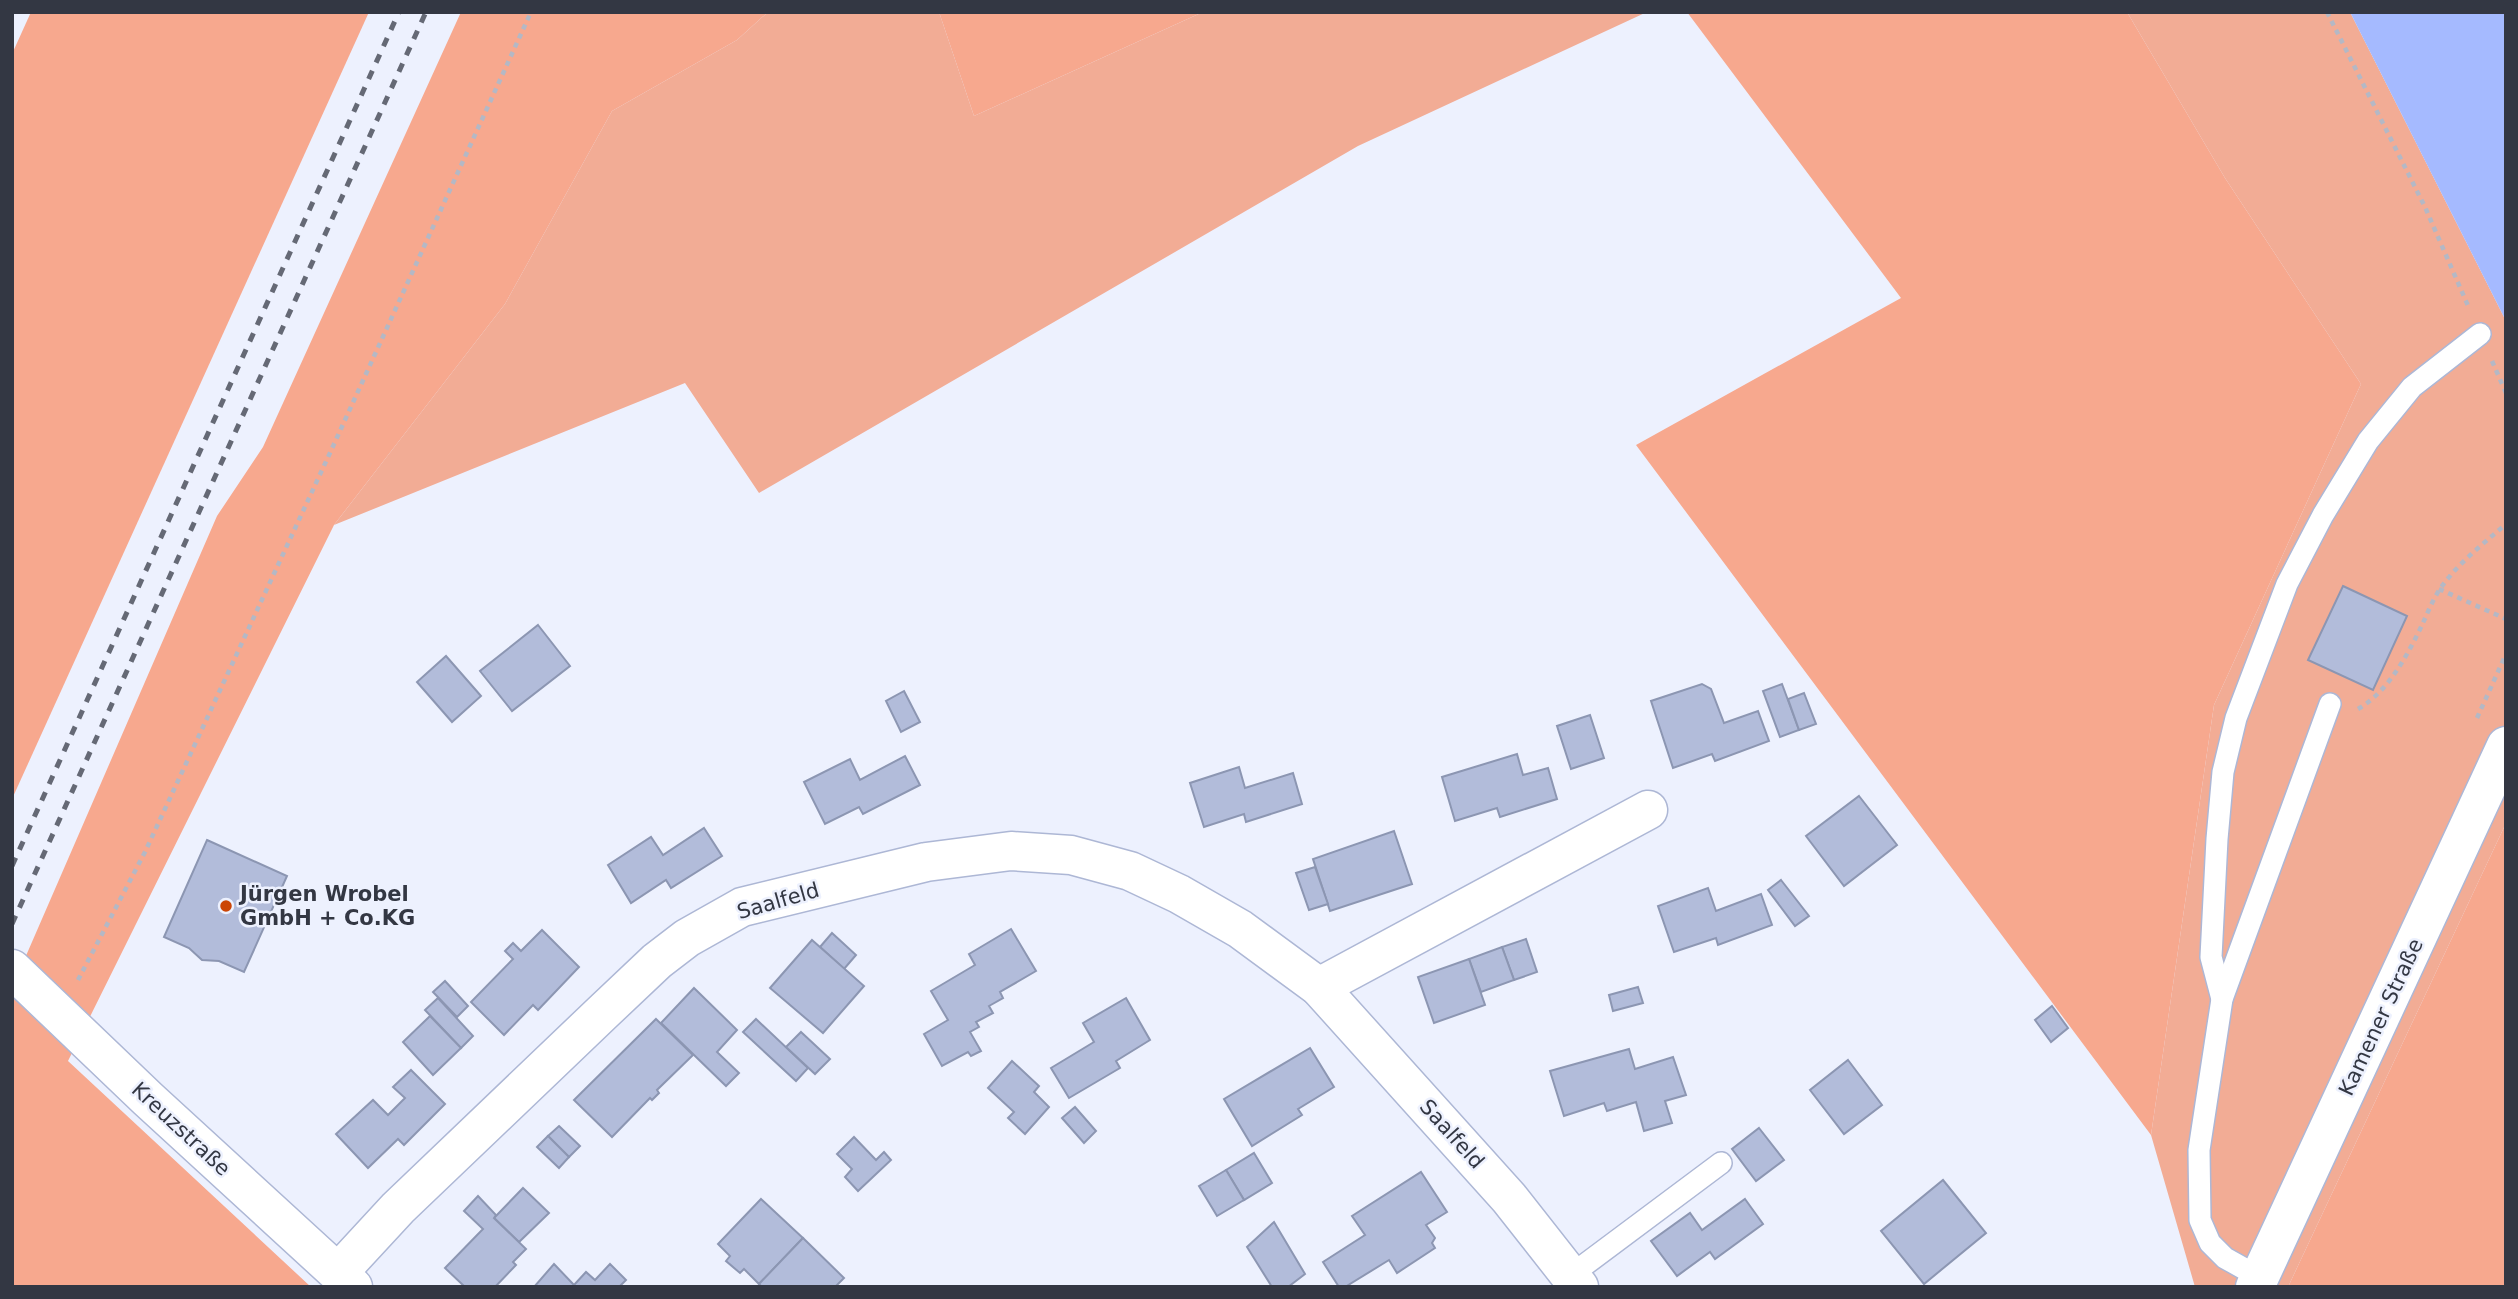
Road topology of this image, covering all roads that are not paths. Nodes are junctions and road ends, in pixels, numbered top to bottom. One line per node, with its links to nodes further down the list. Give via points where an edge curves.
1 (2480, 334): 7 (lane, via 2412,387 2368,441 2287,584 2236,718 2223,772 2211,957)
2 (2330, 704): 7 (lane)
3 (2506, 746): 11 (street, Kamener Straße)
4 (1648, 810): 6 (street)
5 (12, 969): 9 (street, Kreuzstraße)
6 (1319, 987): 9 (street, Saalfeld, via 1241,929 1179,894 1130,871 1071,855 1011,851 926,862 743,907 687,938 657,961 398,1208); 10 (street, Saalfeld, via 1509,1198)
7 (2222, 999): 11 (lane, via 2199,1150 2200,1220 2210,1243)
8 (1721, 1163): 10 (lane)
9 (345, 1280)
10 (1575, 1281)
11 (2257, 1282)

